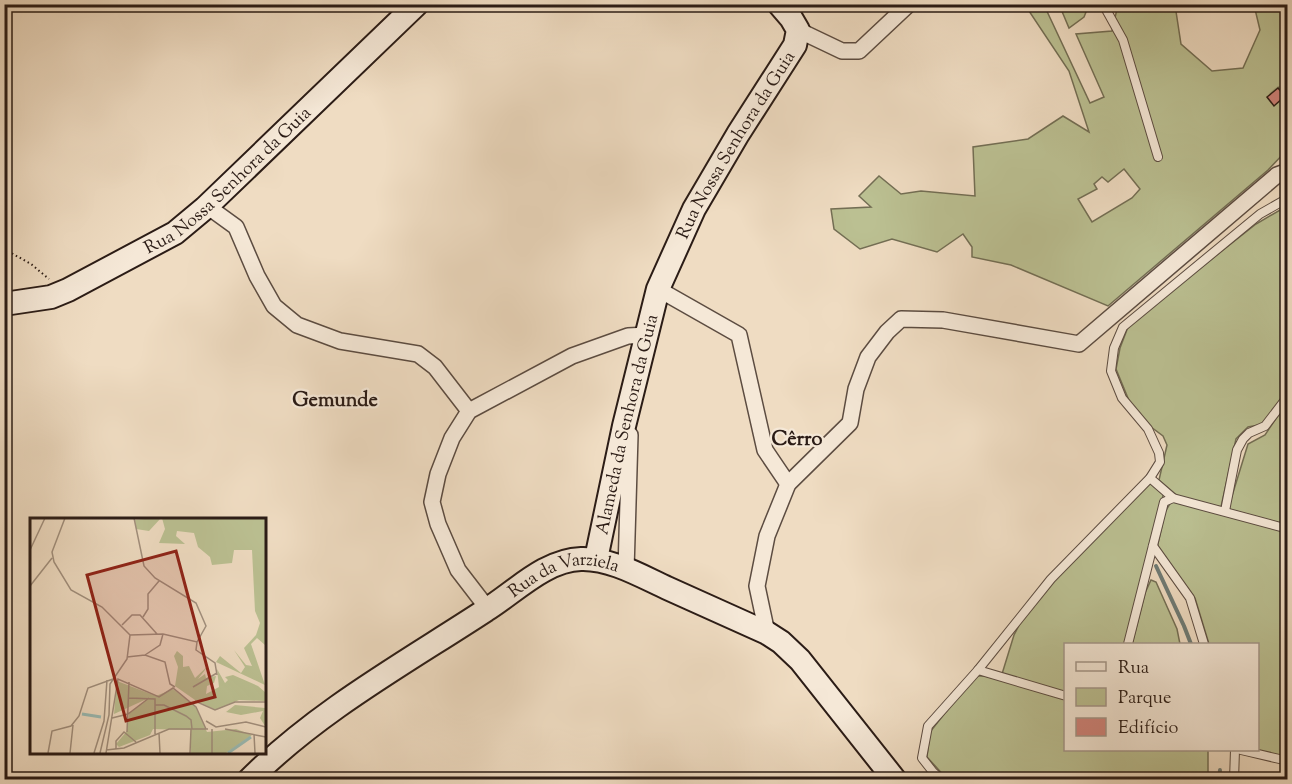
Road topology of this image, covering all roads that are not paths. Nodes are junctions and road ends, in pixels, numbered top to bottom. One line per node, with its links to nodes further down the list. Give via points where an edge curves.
1 (417, 4): 9 (street, Rua Nossa Senhora da Guia)
2 (779, 4): 5 (street, Rua Nossa Senhora da Guia)
3 (909, 4): 5 (street, via 859,51 842,51)
4 (1103, 4): 6 (lane, via 1123,40)
5 (798, 30): 10 (street, Rua Nossa Senhora da Guia, via 788,60 694,209)
6 (1158, 157)
7 (1284, 170): 17 (street, via 1079,344 943,320 901,319 868,357 856,389 850,423)
8 (1287, 198): 16 (lane, via 1260,214 1123,327 1114,348 1111,371 1122,398 1148,429 1159,453 1160,462)
9 (207, 206): 11 (street, Rua Nossa Senhora da Guia, via 176,233 57,295); 14 (street, via 236,227 274,306 297,325 340,341 418,354 435,367)
10 (658, 290): 12 (street, Alameda da Senhora da Guia); 17 (street, via 739,335 765,450)
11 (4, 304)
12 (647, 335): 14 (street, via 628,336 572,356); 15 (street, Alameda da Senhora da Guia)
13 (1287, 396): 19 (lane, via 1265,426 1243,439 1237,450)
14 (469, 411): 24 (street, via 441,465 432,502 459,570)
15 (624, 426): 22 (street, Alameda da Senhora da Guia); 23 (street, via 630,431)
16 (1150, 478): 18 (lane); 28 (lane, via 1051,579)
17 (788, 484): 25 (street, via 768,536 757,586)
18 (1173, 498): 19 (lane); 21 (lane, via 1164,502)
19 (1225, 511): 20 (lane)
20 (1287, 529)
21 (1153, 546): 26 (lane); 27 (lane, via 1190,598)
22 (596, 560): 23 (street, Rua da Varziela); 24 (street, Rua da Varziela, via 563,561)
23 (626, 570): 25 (street, Rua da Varziela)
24 (488, 609): 33 (street, Rua da Varziela, via 303,731)
25 (767, 633): 34 (street, Rua da Varziela, via 800,660)
26 (1129, 643)
27 (1203, 643)
28 (978, 670): 29 (lane); 35 (lane, via 928,726 922,758)
29 (1064, 696)
30 (1235, 751): 36 (lane)
31 (1245, 751): 32 (lane)
32 (1287, 761)
33 (249, 780)
34 (895, 780)
35 (942, 780)
36 (1234, 780)

